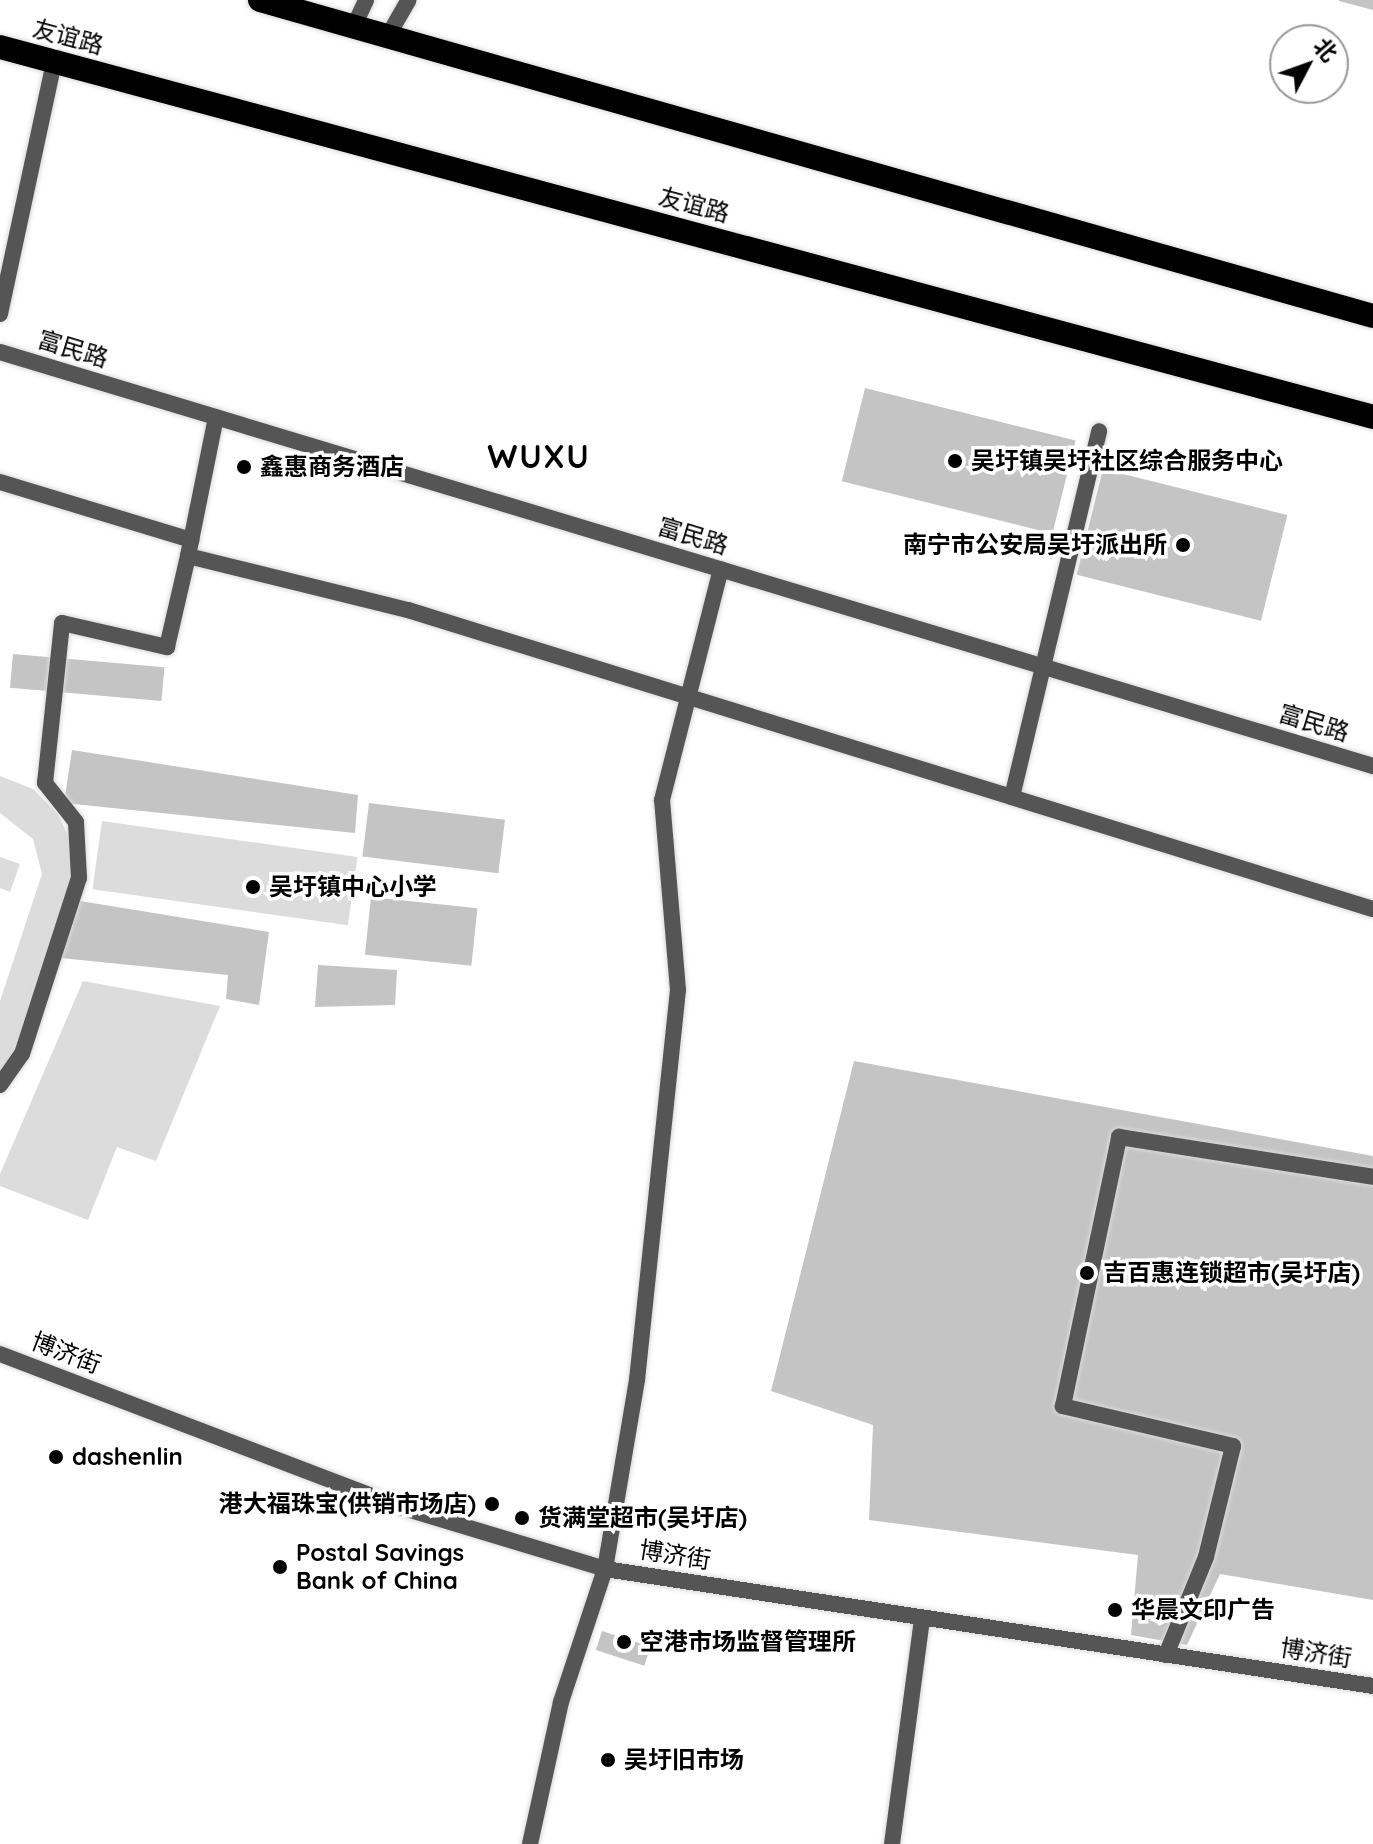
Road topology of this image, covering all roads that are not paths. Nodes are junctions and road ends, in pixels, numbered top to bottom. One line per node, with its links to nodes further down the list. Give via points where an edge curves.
1 (260, 0): 4 (highway)
2 (366, 0): 4 (street)
3 (409, 0): 5 (street)
4 (355, 24): 5 (highway)
5 (389, 34): 9 (highway)
6 (0, 47): 7 (highway, 友谊路)
7 (54, 62): 8 (street); 12 (highway, 友谊路)
8 (0, 314)
9 (1373, 316)
10 (0, 352): 11 (street, 富民路)
11 (216, 417): 15 (street); 16 (street, 富民路)
12 (1373, 417)
13 (1099, 431): 17 (street)
14 (0, 482): 15 (street)
15 (190, 548): 18 (street); 22 (street, via 167,647 62,623 45,783 76,822 79,878 22,1054)
16 (721, 569): 17 (street, 富民路); 18 (street)
17 (1043, 666): 19 (street, 富民路); 20 (street)
18 (687, 696): 20 (street); 25 (street, via 662,800 678,990 637,1380)
19 (1373, 766)
20 (1012, 797): 21 (street)
21 (1373, 909)
22 (0, 1085)
23 (1373, 1177): 27 (street, via 1119,1137 1063,1406 1233,1446 1206,1557)
24 (0, 1354): 25 (street, 博济街, via 400,1507)
25 (605, 1569): 26 (street, 博济街); 29 (street, via 561,1702)
26 (922, 1618): 27 (street, 博济街); 30 (street)
27 (1166, 1655): 28 (street, 博济街)
28 (1373, 1686)
29 (530, 1844)
30 (892, 1844)

